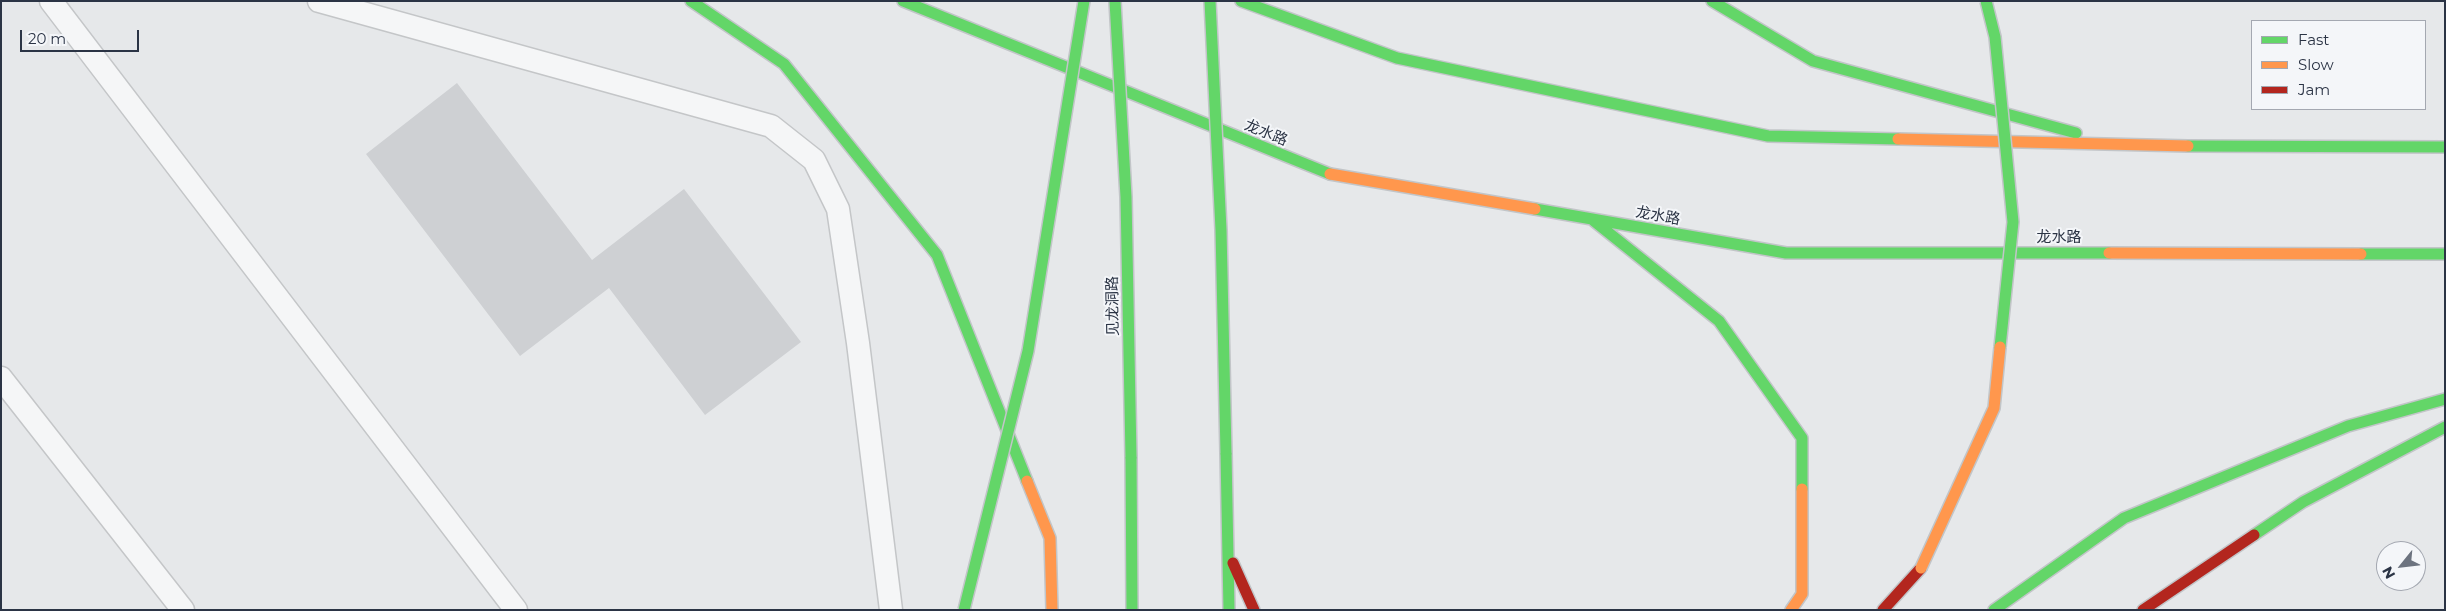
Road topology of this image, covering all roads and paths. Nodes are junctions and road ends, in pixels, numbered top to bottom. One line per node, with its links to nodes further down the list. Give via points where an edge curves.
1 (51, 1): 20 (lane)
2 (319, 1): 21 (lane, via 770,126 814,160 838,208)
3 (691, 1): 23 (main road, via 784,64 937,256 1050,538)
4 (903, 1): 13 (main road, 龙水路, via 1325,173)
5 (1084, 1): 22 (main road, bridge, via 1028,351)
6 (1115, 1): 24 (main road, 见龙洞路, bridge, via 1126,197)
7 (1210, 1): 18 (main road, bridge, via 1221,230)
8 (1240, 1): 11 (main road, via 1397,58 1768,136)
9 (1712, 1): 11 (main road, via 1813,61)
10 (1986, 1): 28 (main road, bridge, via 1995,36 2013,222 1994,408 1921,568)
11 (2116, 144): 12 (main road)
12 (2445, 148)
13 (1592, 220): 14 (main road, 龙水路, via 1786,253); 27 (main road, via 1718,321 1802,438 1802,594)
14 (2445, 254)
15 (1, 378): 19 (lane)
16 (2445, 399): 29 (main road, via 2348,426 2124,518)
17 (2445, 427): 30 (main road, via 2304,502)
18 (1228, 553): 25 (main road); 26 (main road)
19 (183, 610)
20 (516, 610)
21 (891, 610)
22 (964, 610)
23 (1052, 610)
24 (1132, 610)
25 (1229, 610)
26 (1254, 610)
27 (1791, 610)
28 (1883, 610)
29 (1994, 610)
30 (2143, 610)

